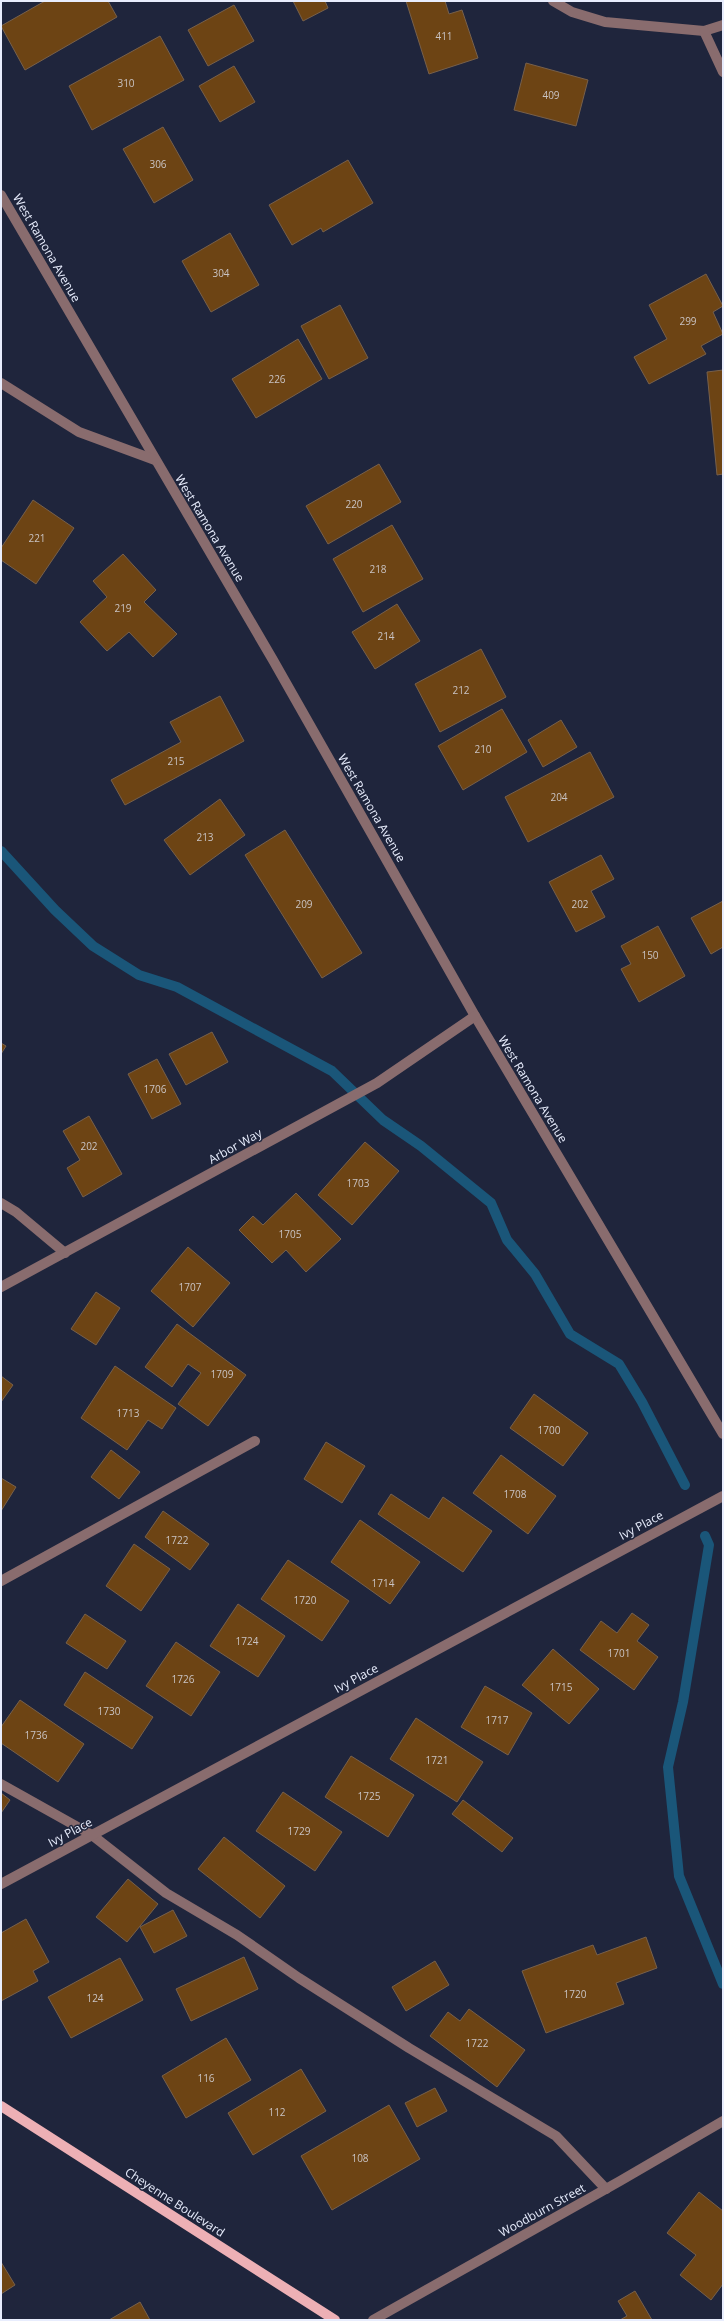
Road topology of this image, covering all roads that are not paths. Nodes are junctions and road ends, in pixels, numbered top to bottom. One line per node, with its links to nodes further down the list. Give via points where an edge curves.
1 (553, 1): 3 (street, via 572,12 605,22)
2 (723, 25): 3 (street)
3 (704, 31): 4 (street)
4 (723, 72)
5 (1, 194): 7 (street, West Ramona Avenue)
6 (1, 383): 7 (street, via 79,432)
7 (155, 460): 8 (street, West Ramona Avenue, via 273,660)
8 (475, 1016): 10 (street, Arbor Way, via 377,1083); 12 (street, West Ramona Avenue)
9 (1, 1203): 10 (street, via 16,1212)
10 (65, 1253): 11 (street, Arbor Way)
11 (1, 1287)
12 (723, 1434)
13 (255, 1442): 15 (street)
14 (723, 1496): 17 (street, Ivy Place)
15 (1, 1581)
16 (1, 1784): 17 (street)
17 (92, 1835): 18 (street, Ivy Place); 21 (street, via 166,1893 237,1935 409,2048 556,2136)
18 (1, 1884)
19 (1, 2106): 22 (main road, Cheyenne Boulevard)
20 (723, 2121): 21 (street, Woodburn Street)
21 (606, 2189): 23 (street, Woodburn Street)
22 (335, 2320)
23 (373, 2320)

